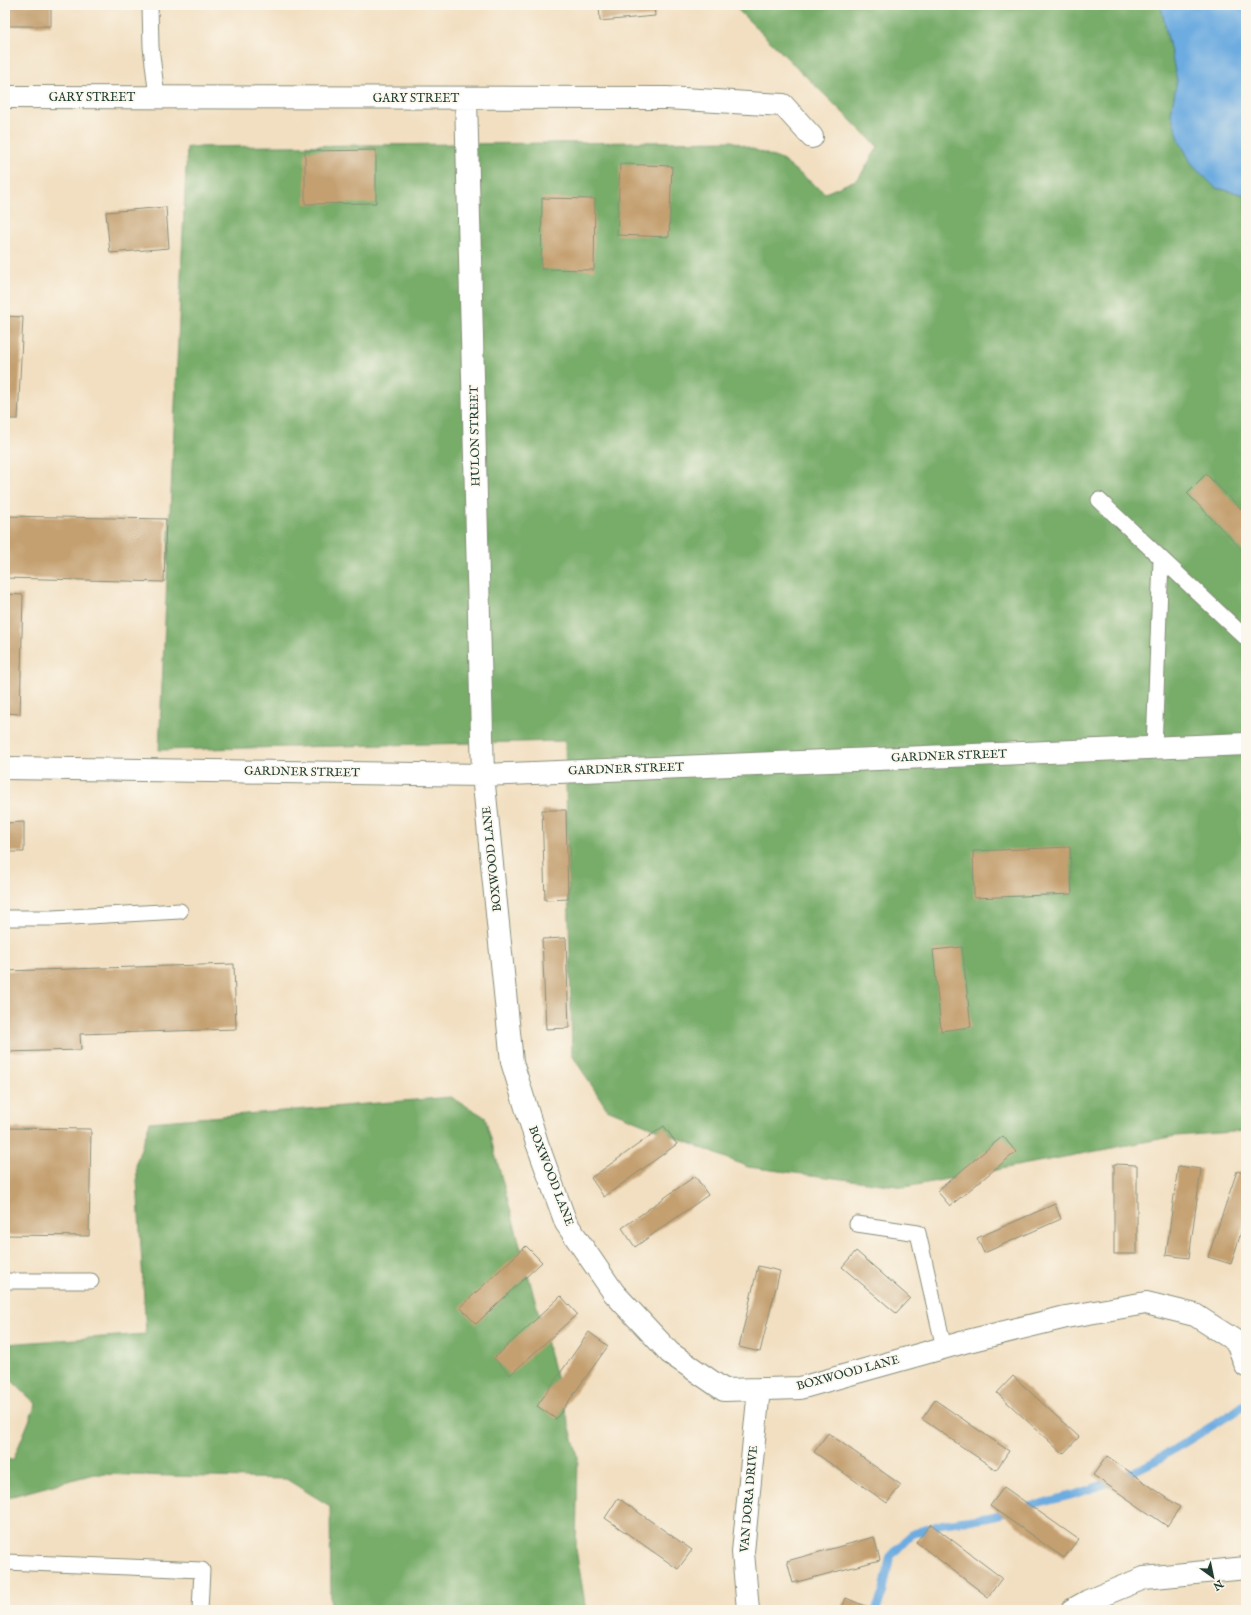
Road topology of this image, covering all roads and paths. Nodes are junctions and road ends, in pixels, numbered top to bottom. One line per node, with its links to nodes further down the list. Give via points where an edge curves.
1 (150, 5): 3 (lane, via 151,47)
2 (5, 97): 3 (street, GARY STREET)
3 (157, 97): 4 (street, GARY STREET)
4 (466, 98): 5 (street, GARY STREET, via 667,98 783,105); 12 (street, HULON STREET)
5 (812, 137)
6 (1100, 500): 7 (lane)
7 (1162, 559): 8 (lane); 10 (lane)
8 (1246, 638)
9 (1246, 744): 10 (street, GARDNER STREET)
10 (1154, 748): 12 (street, GARDNER STREET)
11 (5, 768): 12 (street, GARDNER STREET)
12 (483, 775): 20 (street, BOXWOOD LANE, via 512,1062 537,1144 566,1223 614,1293 670,1353 724,1390)
13 (180, 911): 14 (lane)
14 (5, 918)
15 (857, 1224): 18 (lane, via 918,1233)
16 (5, 1281): 17 (lane)
17 (91, 1281)
18 (944, 1348): 19 (street, BOXWOOD LANE, via 1066,1317 1146,1303 1195,1315 1237,1342); 20 (street, BOXWOOD LANE, via 800,1388)
19 (1246, 1366)
20 (759, 1389): 24 (street, VAN DORA DRIVE, via 743,1552)
21 (5, 1562): 23 (lane, via 202,1570)
22 (1246, 1568): 25 (street, via 1144,1578)
23 (200, 1610)
24 (748, 1610)
25 (1072, 1610)

